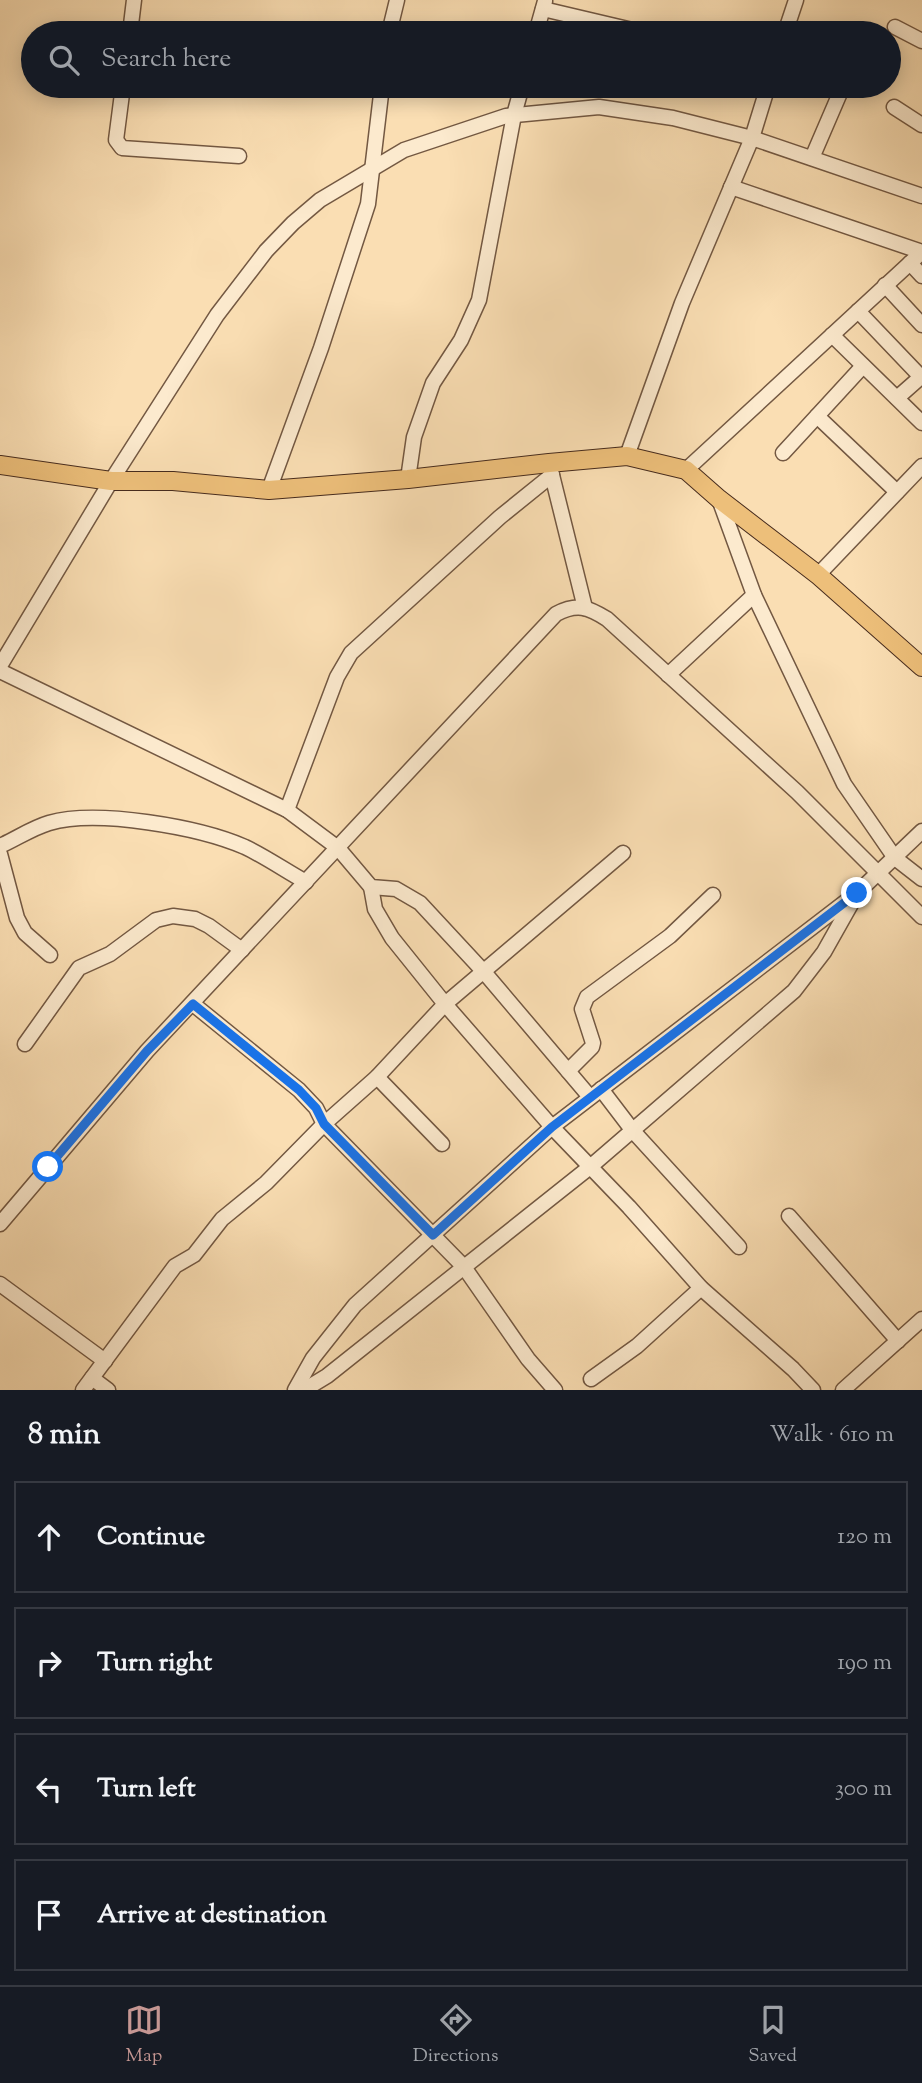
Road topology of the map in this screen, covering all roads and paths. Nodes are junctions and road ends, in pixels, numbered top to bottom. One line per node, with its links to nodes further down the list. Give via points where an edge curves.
1 (134, 0): 5 (street)
2 (397, 0): 6 (street)
3 (796, 0): 9 (street)
4 (544, 4): 7 (street); 8 (street)
5 (131, 21)
6 (392, 21)
7 (539, 21)
8 (603, 21)
9 (789, 21)
10 (901, 30): 11 (street)
11 (922, 41)
12 (122, 98): 21 (street, via 117,140 122,148)
13 (381, 98): 23 (street)
14 (519, 98): 18 (street)
15 (764, 98): 20 (street)
16 (838, 98): 22 (street)
17 (894, 107): 19 (street)
18 (514, 115): 20 (street, via 599,107 673,118); 23 (street, via 404,150); 44 (street, via 479,300 461,340 433,383 414,437)
19 (922, 125)
20 (752, 138): 22 (street); 24 (street)
21 (239, 156)
22 (812, 158): 25 (street)
23 (372, 170): 45 (street, via 320,200 266,251 217,315); 46 (street, via 368,204)
24 (731, 187): 26 (street); 39 (street, via 682,303)
25 (922, 196)
26 (922, 252): 27 (street)
27 (910, 263): 28 (street); 29 (street)
28 (922, 276)
29 (885, 285): 30 (street); 31 (street)
30 (858, 311): 32 (street); 34 (street)
31 (922, 325)
32 (832, 335): 33 (street); 43 (street)
33 (863, 366): 35 (street); 36 (street)
34 (922, 377): 35 (street)
35 (897, 398): 37 (street)
36 (817, 415): 38 (street); 47 (street)
37 (922, 423)
38 (783, 453)
39 (627, 456): 42 (main road); 43 (main road)
40 (0, 465): 45 (main road)
41 (922, 466): 47 (street)
42 (550, 469): 44 (main road); 51 (street); 56 (street, via 351,653 337,677)
43 (686, 470): 48 (main road)
44 (408, 479): 46 (main road)
45 (111, 481): 46 (main road, via 173,481); 52 (street)
46 (269, 490)
47 (897, 492): 49 (street)
48 (719, 499): 49 (main road); 50 (street)
49 (818, 575): 53 (main road)
50 (754, 595): 55 (street); 62 (street, via 844,784)
51 (585, 607): 55 (street, via 607,619); 59 (street, via 569,607 556,614)
52 (0, 666)
53 (922, 667)
54 (0, 671): 56 (street)
55 (668, 676): 63 (street)
56 (288, 810): 59 (street)
57 (922, 831): 62 (street)
58 (0, 846): 65 (street, via 48,823 73,818 139,821 245,848)
59 (338, 848): 65 (street); 66 (street)
60 (0, 853): 71 (street, via 17,918 25,933)
61 (623, 853): 72 (street)
62 (895, 858): 63 (street); 64 (street)
63 (878, 873): 67 (street); 69 (street)
64 (922, 879)
65 (306, 882): 70 (street)
66 (371, 887): 72 (street, via 396,890 420,903); 74 (street, via 374,909 392,938)
67 (857, 893): 78 (street); 81 (street, via 824,952 794,991)
68 (713, 895): 76 (street, via 670,936 587,997 582,1009 592,1047)
69 (922, 917)
70 (242, 950): 73 (street); 75 (street, via 195,919 173,916 156,920 110,954 79,968)
71 (50, 955)
72 (484, 972): 74 (street); 76 (street)
73 (193, 1004): 79 (street, via 299,1090); 85 (street, via 147,1051)
74 (445, 1004): 77 (street); 80 (street)
75 (25, 1044)
76 (568, 1071): 78 (street)
77 (377, 1077): 79 (street); 82 (street)
78 (595, 1093): 80 (street); 81 (street)
79 (324, 1124): 86 (street); 93 (street, via 266,1184 222,1219 194,1255 175,1266)
80 (552, 1127): 83 (street); 86 (street)
81 (633, 1130): 83 (street); 87 (street)
82 (442, 1144)
83 (590, 1167): 88 (street); 90 (street)
84 (789, 1216): 92 (street)
85 (0, 1224)
86 (433, 1235): 88 (street); 97 (street, via 355,1306 313,1358)
87 (739, 1247)
88 (464, 1267): 98 (street); 99 (street)
89 (0, 1284): 93 (street)
90 (701, 1288): 94 (street, via 637,1346); 100 (street)
91 (922, 1319): 92 (street)
92 (898, 1341): 101 (street)
93 (106, 1361): 95 (street)
94 (591, 1379)
95 (88, 1384): 96 (street)
96 (108, 1390)
97 (295, 1390)
98 (304, 1390)
99 (555, 1390)
100 (813, 1390)
101 (843, 1390)

